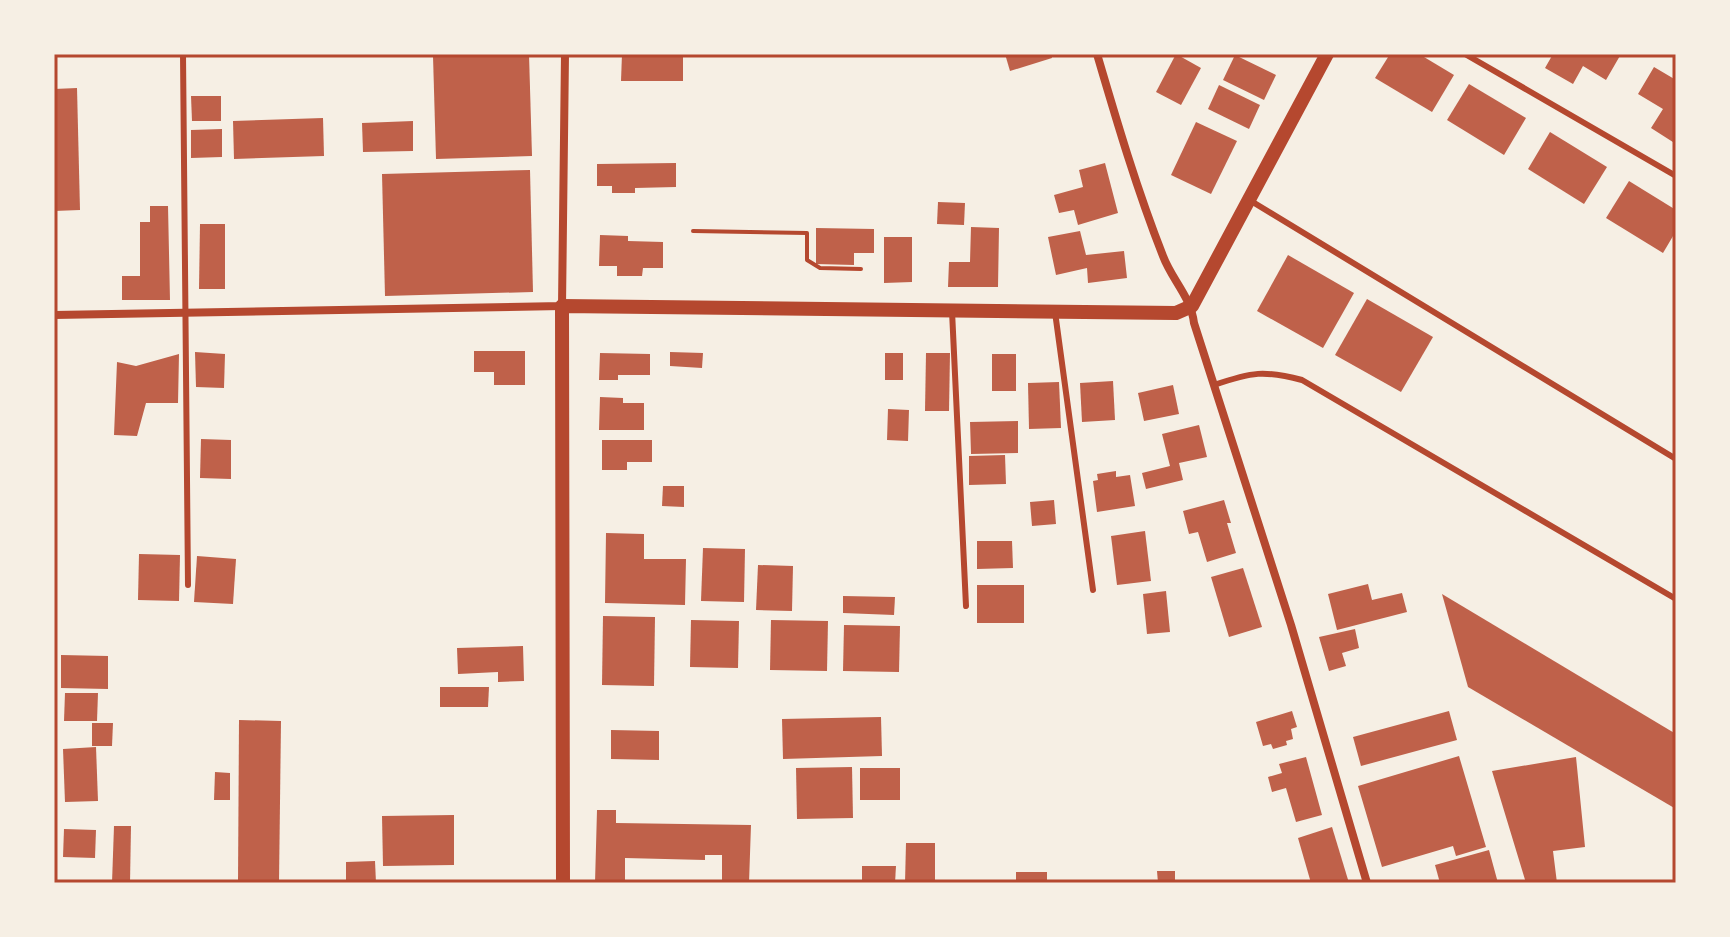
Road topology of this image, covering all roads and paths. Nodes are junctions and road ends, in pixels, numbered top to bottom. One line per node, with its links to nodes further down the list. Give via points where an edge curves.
1 (183, 54): 16 (lane)
2 (565, 54): 12 (street)
3 (1097, 54): 13 (street, via 1140,197 1170,276)
4 (1327, 54): 7 (street)
5 (1465, 54): 6 (lane)
6 (1676, 176)
7 (1247, 199): 13 (street); 19 (lane)
8 (693, 231): 9 (path)
9 (807, 237): 10 (path); 11 (path, via 807,260 820,268)
10 (816, 238)
11 (861, 269)
12 (562, 306): 14 (street); 16 (street); 24 (street)
13 (1192, 306): 15 (street, via 1176,313); 18 (street)
14 (952, 311): 15 (street); 23 (lane)
15 (1055, 312): 21 (lane)
16 (184, 314): 17 (street); 20 (lane)
17 (54, 315)
18 (1214, 385): 22 (lane, via 1272,372 1302,380); 25 (street)
19 (1676, 459)
20 (188, 585)
21 (1093, 590)
22 (1676, 599)
23 (966, 606)
24 (563, 883)
25 (1367, 883)

